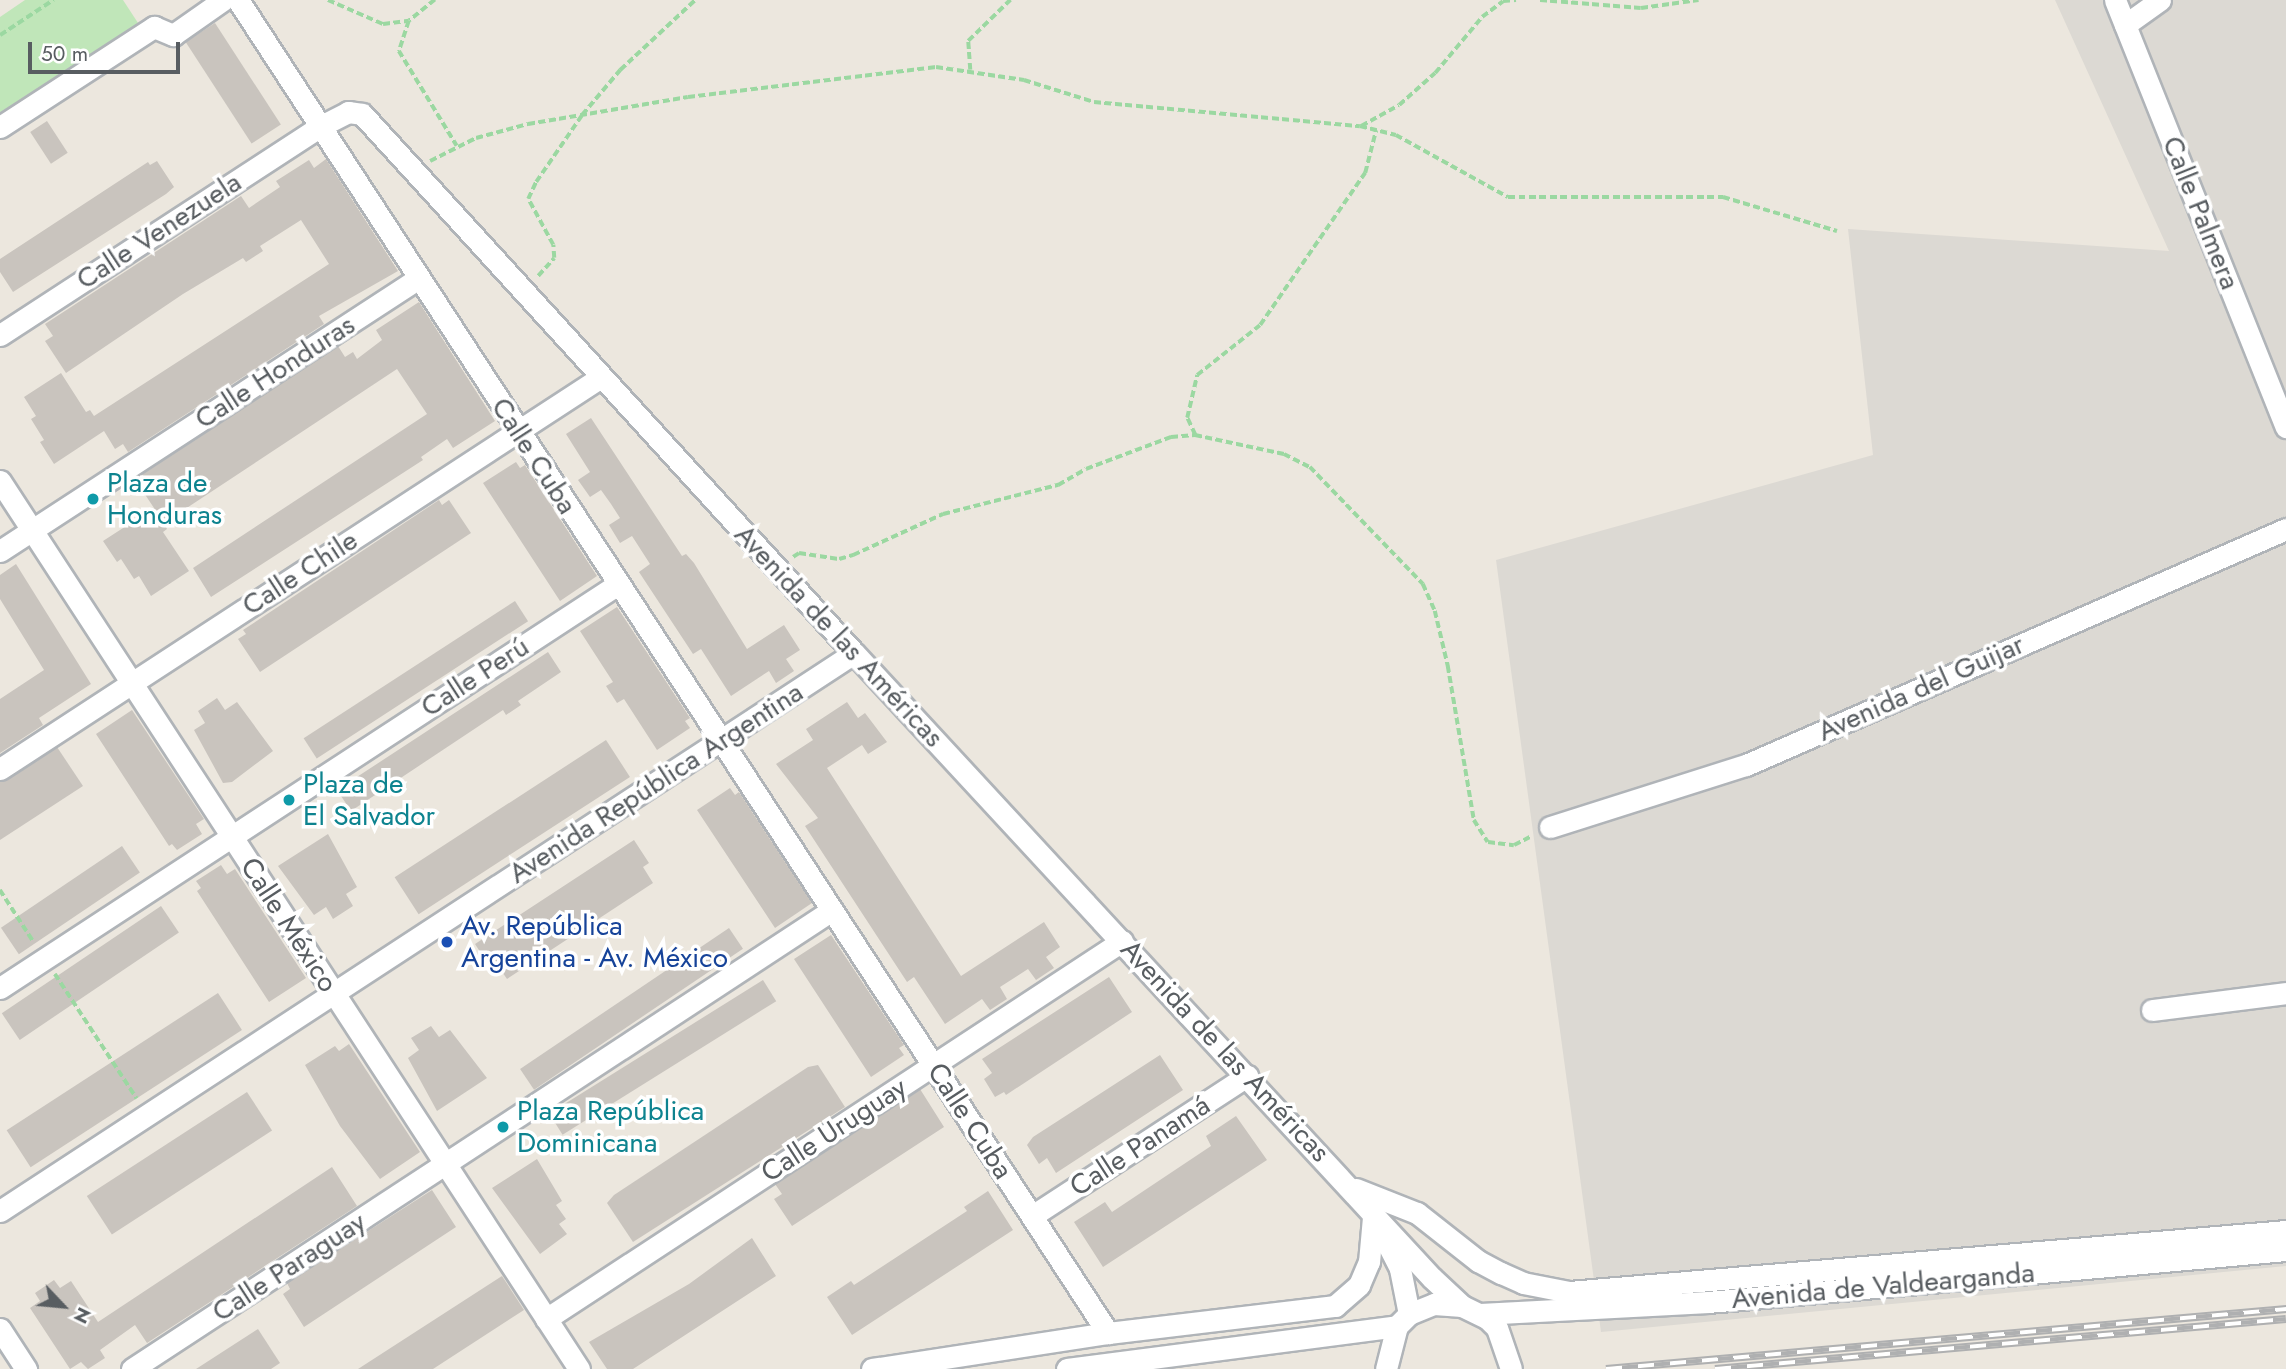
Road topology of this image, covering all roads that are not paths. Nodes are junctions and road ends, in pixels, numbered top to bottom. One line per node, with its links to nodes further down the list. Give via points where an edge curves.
1 (223, 0): 6 (street, via 173,35 154,27)
2 (238, 0): 7 (street, Calle Cuba)
3 (2115, 0): 5 (street, Calle Palmera)
4 (2160, 0): 5 (street)
5 (2125, 25): 11 (street, Calle Palmera)
6 (0, 127)
7 (319, 127): 8 (street, Calle Cuba); 9 (street, Calle Venezuela); 10 (street, Avenida de las Américas, via 355,111 369,120)
8 (418, 279): 12 (street, Calle Cuba); 15 (street, Calle Honduras)
9 (0, 335)
10 (601, 377): 12 (street, Calle Chile); 18 (street, Avenida de las Américas)
11 (2286, 427)
12 (518, 431): 17 (street, Calle Cuba); 19 (street, Calle Chile)
13 (0, 481): 15 (street, Calle México)
14 (2286, 529): 22 (street, Avenida del Guijar, via 1746,765)
15 (32, 530): 16 (street); 19 (street, Calle México)
16 (0, 551)
17 (618, 584): 20 (street, Calle Cuba); 23 (street, Calle Perú)
18 (854, 653): 20 (street, Avenida República Argentina); 25 (street, Avenida de las Américas)
19 (132, 683): 21 (street, Calle Chile); 23 (street, Calle México)
20 (720, 740): 24 (street, Calle Cuba); 27 (street, Avenida República Argentina)
21 (0, 769)
22 (1550, 827)
23 (231, 836): 26 (street); 27 (street, Calle México)
24 (832, 910): 30 (street, Calle Cuba); 32 (street, via 545,1096)
25 (1122, 941): 30 (street, Calle Uruguay); 31 (street, Avenida de las Américas)
26 (0, 988)
27 (334, 993): 32 (street, Calle México); 34 (street, Avenida República Argentina)
28 (2286, 993): 29 (street)
29 (2152, 1010)
30 (933, 1065): 35 (street, Calle Cuba); 41 (street, Calle Uruguay)
31 (1247, 1076): 33 (street, Avenida de las Américas); 35 (street, Calle Panamá)
32 (446, 1166): 41 (street, Calle México); 49 (street, Calle Paraguay)
33 (1352, 1188): 36 (street, Avenida de las Américas); 37 (street, via 1417,1213 1478,1261 1501,1273 1535,1287 1569,1292); 39 (street, Avenida de las Américas, via 1432,1278)
34 (0, 1211)
35 (1032, 1216): 45 (street, Calle Cuba)
36 (1373, 1217): 40 (street, via 1369,1262 1359,1285 1335,1306); 42 (street, Avenida de las Américas, via 1400,1269)
37 (2286, 1231)
38 (2286, 1250): 39 (street, Avenida de Valdearganda, via 1708,1302)
39 (1471, 1310): 42 (street, Avenida de Valdearganda, via 1434,1304); 46 (street, Avenida de las Américas, via 1497,1328)
40 (1255, 1317): 44 (street); 45 (street)
41 (546, 1319): 50 (street, Calle México)
42 (1403, 1320): 44 (street); 47 (street)
43 (0, 1329): 48 (street)
44 (1348, 1332): 52 (street)
45 (1108, 1333): 51 (street)
46 (1509, 1361)
47 (1386, 1367)
48 (26, 1369)
49 (132, 1369)
50 (579, 1369)
51 (872, 1369)
52 (1067, 1369)

